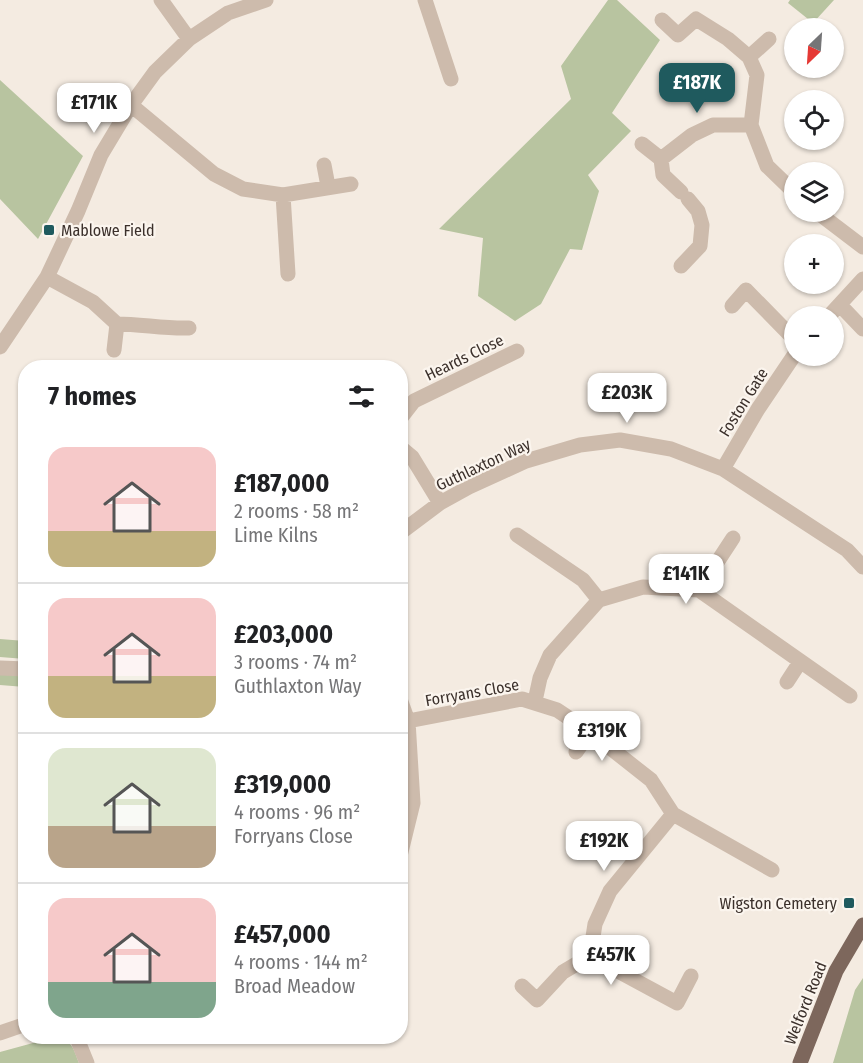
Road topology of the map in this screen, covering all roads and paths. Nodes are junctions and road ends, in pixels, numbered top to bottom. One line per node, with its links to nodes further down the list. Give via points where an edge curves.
1 (161, 0): 5 (street)
2 (266, 0): 5 (street, via 228,13)
3 (425, 0): 8 (street)
4 (662, 20): 7 (street, via 678,35 696,19)
5 (189, 39): 9 (street, via 155,72)
6 (769, 39): 7 (street)
7 (749, 57): 10 (street, via 757,75)
8 (451, 79)
9 (131, 105): 17 (street, via 214,174 243,189); 22 (street, via 101,155)
10 (751, 125): 12 (street, via 713,124); 14 (street, via 767,166)
11 (642, 144): 12 (street)
12 (661, 159): 20 (street, via 663,175 698,211 702,225 700,246)
13 (324, 165): 16 (street)
14 (784, 182)
15 (351, 184): 16 (street)
16 (328, 186): 17 (street)
17 (283, 195): 21 (street)
18 (830, 222): 19 (street)
19 (863, 247)
20 (681, 266)
21 (288, 274)
22 (48, 277): 27 (street, via 93,302); 31 (street)
23 (863, 279): 25 (street)
24 (732, 306): 29 (street, via 746,290)
25 (839, 306)
26 (844, 317): 30 (street)
27 (117, 324): 28 (street); 32 (street)
28 (189, 328)
29 (784, 329)
30 (863, 329)
31 (0, 347)
32 (114, 350)
33 (517, 351): 35 (street, Heards Close, via 414,401)
34 (787, 366): 37 (street, Foston Gate)
35 (408, 409)
36 (408, 454): 38 (street)
37 (723, 469): 38 (street, Guthlaxton Way, via 671,449 620,440 580,445 526,461); 42 (street, Guthlaxton Way)
38 (440, 503): 39 (street, Guthlaxton Way)
39 (408, 527)
40 (517, 535): 46 (street, via 583,580)
41 (733, 538): 45 (street)
42 (848, 550): 43 (street, Guthlaxton Way); 44 (street, Guthlaxton Way)
43 (863, 554)
44 (863, 567)
45 (699, 590): 46 (street, via 643,587); 47 (street)
46 (600, 600): 52 (street, via 550,655)
47 (800, 662): 50 (street); 51 (street)
48 (0, 668): 49 (street)
49 (18, 669)
50 (787, 682)
51 (850, 696)
52 (535, 701): 53 (street, Forryans Close, via 522,699); 54 (street, Forryans Close)
53 (408, 721): 57 (street, via 413,803)
54 (590, 732): 55 (street); 56 (street, Forryans Close, via 651,780)
55 (576, 752)
56 (673, 814): 58 (street, Forryans Close); 60 (street, via 610,891 595,924)
57 (408, 823)
58 (772, 870)
59 (863, 926): 67 (main road, Welford Road, via 836,971)
60 (590, 956): 61 (street, via 676,1003); 62 (street, via 563,972 537,1000)
61 (691, 976)
62 (522, 986)
63 (18, 1027): 64 (street)
64 (0, 1033)
65 (79, 1044): 66 (street)
66 (87, 1063)
67 (800, 1063)

